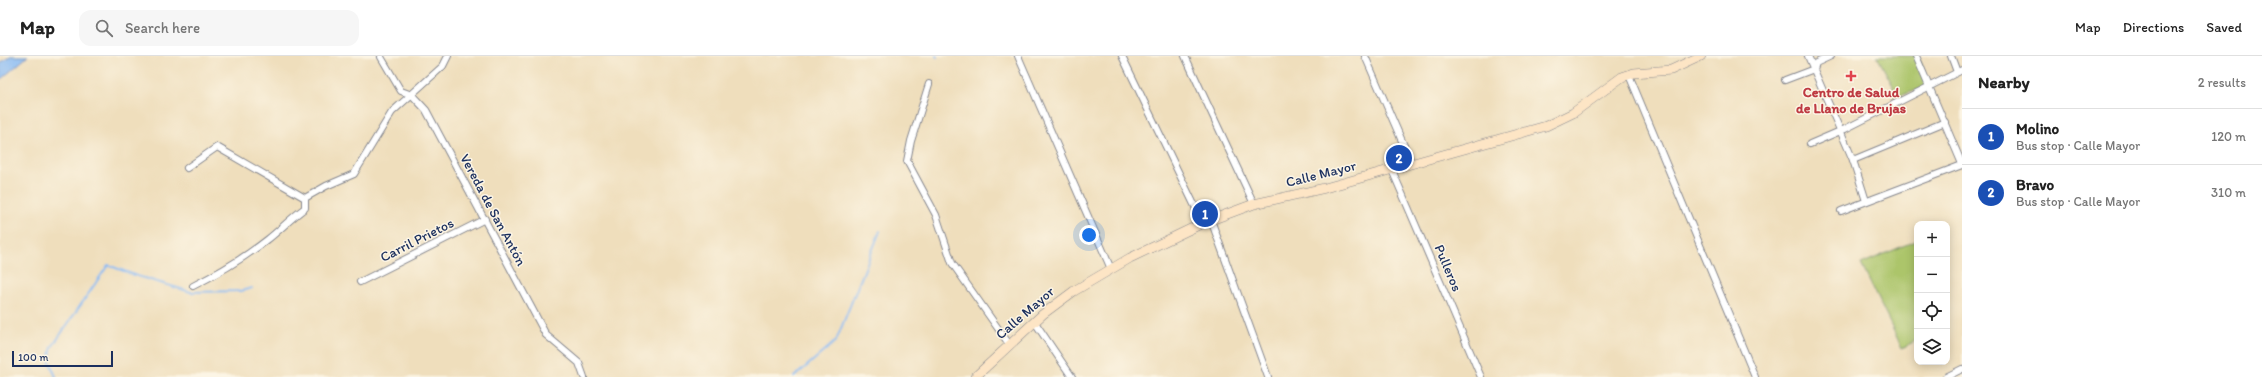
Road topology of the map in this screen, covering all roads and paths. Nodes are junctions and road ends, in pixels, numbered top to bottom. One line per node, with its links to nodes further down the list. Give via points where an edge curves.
1 (448, 56): 18 (street, via 443,66)
2 (1018, 56): 33 (street)
3 (1122, 56): 32 (street)
4 (1186, 56): 29 (street)
5 (1365, 56): 23 (street)
6 (1701, 56): 14 (main road, Calle Mayor, via 1671,70)
7 (1808, 56): 12 (street)
8 (1831, 56): 12 (street, via 1816,63)
9 (1916, 56): 17 (street)
10 (1951, 56): 13 (street)
11 (381, 57): 18 (street, Vereda de San Antón, via 401,91)
12 (1814, 69): 15 (street); 20 (street)
13 (1960, 71): 17 (street)
14 (1629, 74): 23 (main road, Calle Mayor, via 1614,81 1573,113 1554,123); 44 (street)
15 (1785, 80)
16 (930, 84): 37 (street, via 911,141 908,161 936,215 952,263)
17 (1930, 86): 19 (street); 20 (street)
18 (412, 95): 27 (street, via 392,112 354,174); 31 (street, Vereda de San Antón, via 426,110)
19 (1945, 122): 22 (street); 24 (street)
20 (1841, 131): 21 (street); 22 (street)
21 (1810, 144)
22 (1853, 160): 28 (street)
23 (1412, 164): 26 (main road, Calle Mayor)
24 (1962, 164): 28 (street)
25 (187, 168): 27 (street, via 217,147)
26 (1392, 170): 29 (main road, Calle Mayor); 43 (street, Pulleros)
27 (305, 198): 35 (street, via 305,208 269,239 241,260)
28 (1866, 201): 30 (street)
29 (1254, 204): 32 (main road, Calle Mayor)
30 (1841, 211)
31 (485, 219): 34 (street, Carril Prietos); 39 (street, Vereda de San Antón, via 546,335 579,363)
32 (1207, 222): 33 (main road, Calle Mayor, via 1141,252); 42 (street)
33 (1111, 269): 36 (main road, Calle Mayor, via 1074,290)
34 (360, 282)
35 (193, 286)
36 (1034, 321): 37 (main road, Calle Mayor); 41 (street)
37 (1009, 344): 40 (main road, Calle Mayor)
38 (1962, 369): 45 (street)
39 (584, 377)
40 (975, 377)
41 (1072, 377)
42 (1268, 377)
43 (1481, 377)
44 (1755, 377)
45 (1946, 377)

